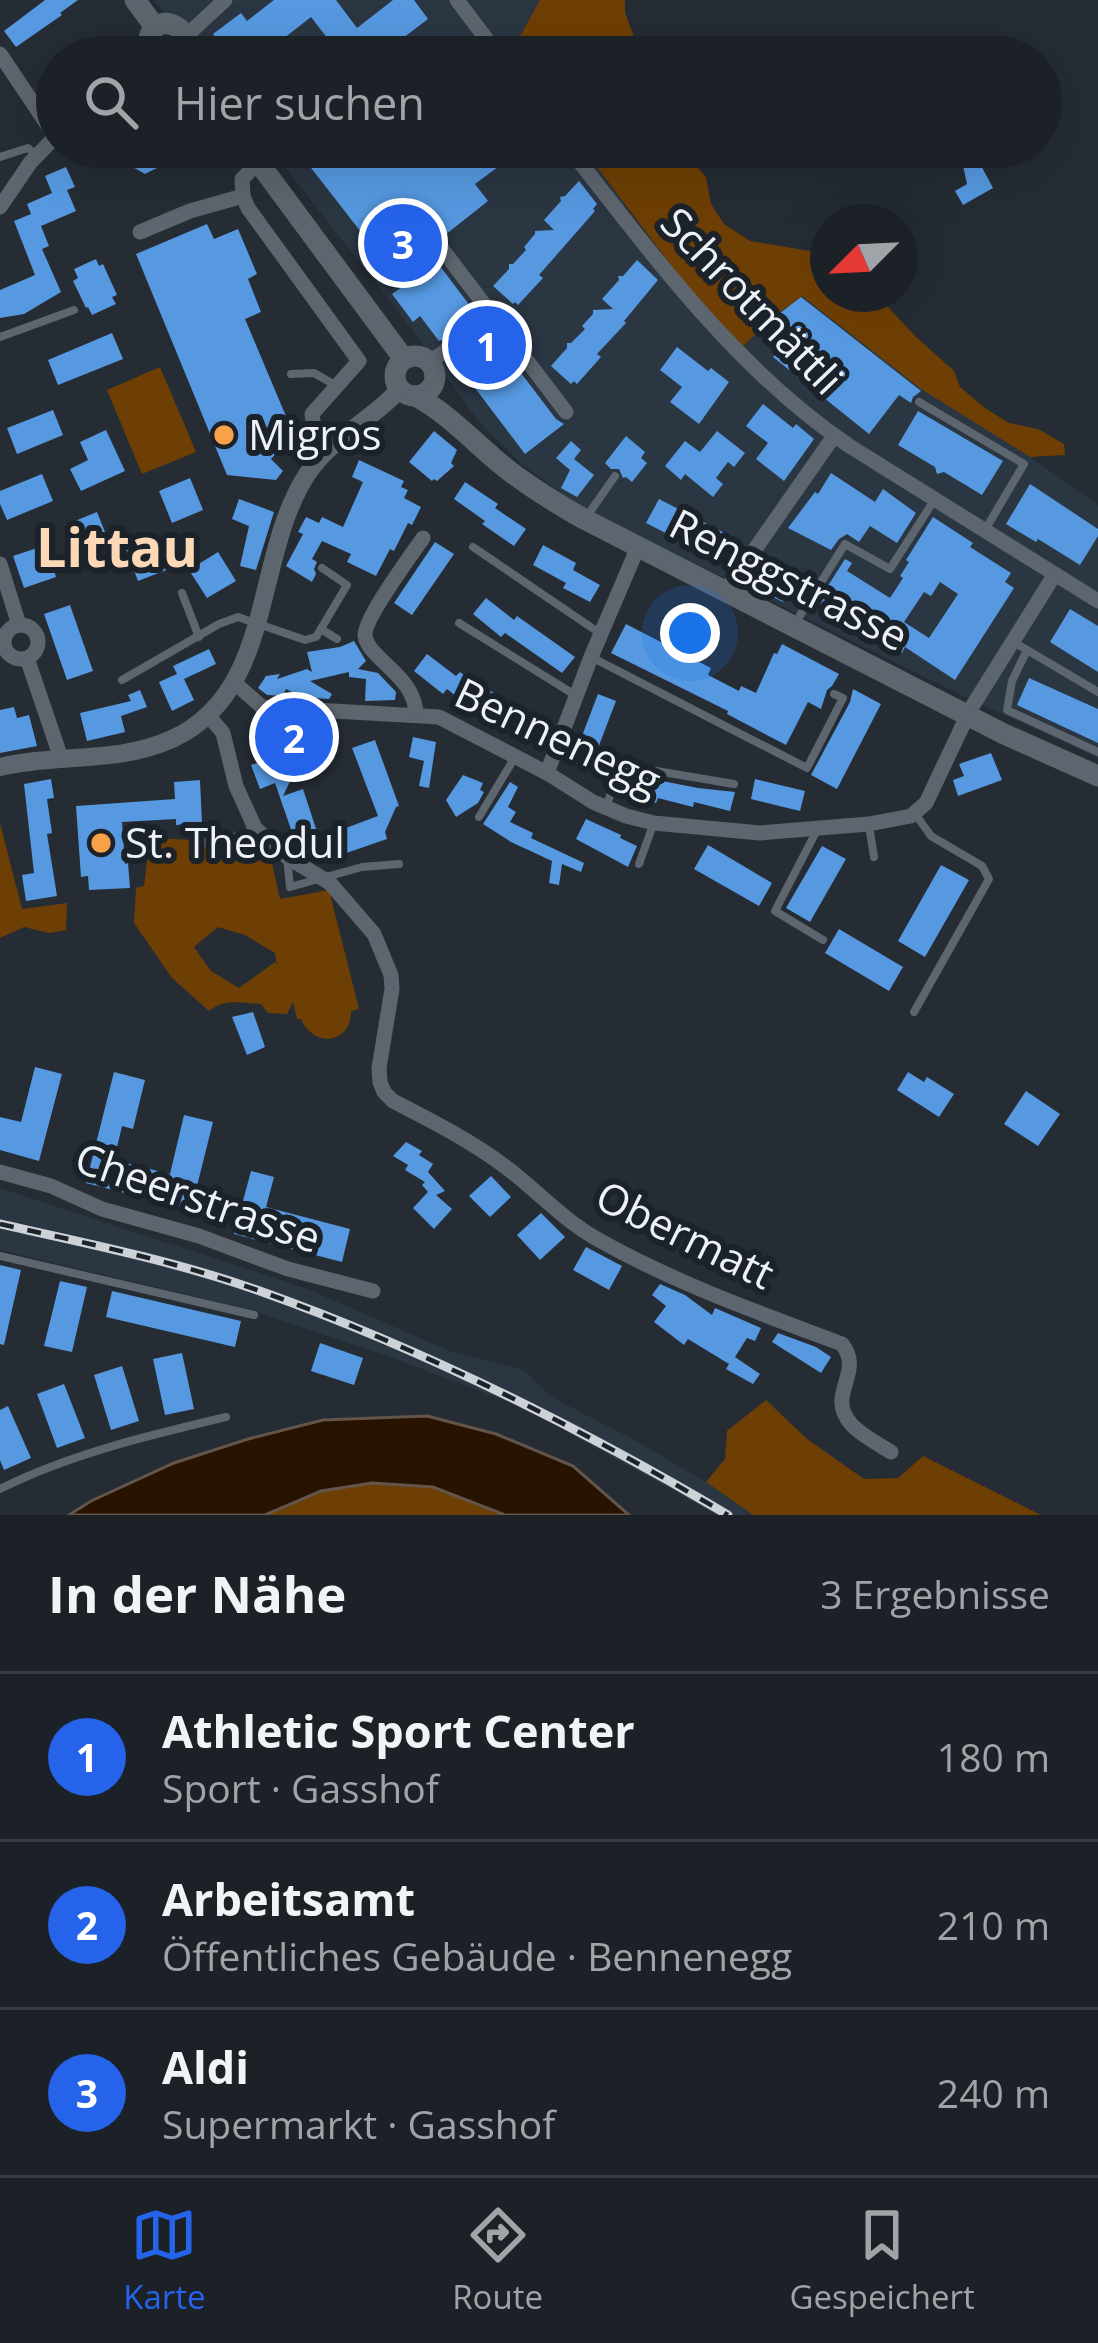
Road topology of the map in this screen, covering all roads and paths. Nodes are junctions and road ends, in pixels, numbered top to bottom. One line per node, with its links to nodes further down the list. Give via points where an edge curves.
1 (136, 0): 4 (main road)
2 (457, 0): 6 (street)
3 (222, 3): 5 (street)
4 (158, 36)
5 (175, 36)
6 (484, 36)
7 (0, 54): 8 (street)
8 (36, 110)
9 (36, 155): 10 (lane, via 28,148); 15 (street)
10 (0, 157)
11 (247, 168): 14 (street)
12 (263, 168): 20 (main road)
13 (585, 168): 28 (street, Schrotmättli, via 720,333)
14 (243, 196): 16 (street); 23 (street, via 359,361)
15 (0, 207)
16 (140, 232)
17 (439, 245): 26 (street)
18 (74, 310): 19 (lane)
19 (0, 338)
20 (404, 359): 21 (main road); 24 (main road, via 396,383)
21 (437, 363): 24 (main road, via 430,389); 27 (main road, Renggstrasse)
22 (291, 374): 23 (lane, via 314,373)
23 (336, 386): 29 (street, via 311,419)
24 (408, 392): 27 (main road, Renggstrasse); 29 (street)
25 (919, 402): 33 (lane, via 1024,464)
26 (566, 412)
27 (461, 427): 32 (main road, Renggstrasse)
28 (834, 436): 31 (street, Schrotmättli); 40 (street, Schrotmättli)
29 (330, 448): 44 (street, via 285,515)
30 (615, 476): 32 (lane)
31 (935, 500): 33 (street, Schrotmättli); 45 (lane, via 890,569 845,544)
32 (584, 520): 36 (main road, Renggstrasse)
33 (985, 531): 39 (street, Schrotmättli)
34 (423, 538): 63 (street, Bennenegg, via 365,636 410,692)
35 (473, 547): 47 (lane)
36 (638, 547): 40 (main road, Renggstrasse); 47 (street)
37 (0, 564): 50 (street)
38 (322, 568): 46 (lane, via 346,585)
39 (1054, 574): 42 (street, Schrotmättli); 51 (street)
40 (725, 592): 45 (main road, Renggstrasse)
41 (182, 593): 48 (lane)
42 (1098, 602)
43 (459, 623): 61 (lane)
44 (256, 624): 46 (lane, via 305,640); 48 (lane, via 238,617); 58 (street)
45 (793, 626): 64 (main road, Renggstrasse)
46 (320, 629): 49 (lane)
47 (602, 635): 53 (street)
48 (199, 637): 57 (lane)
49 (337, 639)
50 (6, 640): 54 (street, via 18,659); 54 (street, via 30,627 38,646)
51 (1011, 640): 52 (lane); 55 (street)
52 (1028, 650): 56 (lane); 59 (lane)
53 (591, 657): 60 (lane, via 807,768 843,698); 61 (street)
54 (27, 658): 67 (street)
55 (997, 663): 56 (lane); 64 (street)
56 (1015, 674): 65 (lane, via 1007,710)
57 (122, 680)
58 (235, 683): 62 (street); 63 (street, Bennenegg, via 262,707)
59 (1098, 692)
60 (834, 694)
61 (577, 695): 69 (street)
62 (208, 715): 67 (street, via 146,748); 77 (street, via 223,733)
63 (416, 715): 66 (street, Bennenegg, via 439,717)
64 (967, 715): 70 (main road, Renggstrasse); 73 (street)
65 (1098, 752)
66 (515, 757): 69 (street, Bennenegg); 74 (lane)
67 (61, 758): 68 (street)
68 (0, 767)
69 (547, 773): 72 (street, Bennenegg)
70 (1098, 776)
71 (734, 784): 72 (lane, via 621,765)
72 (605, 808): 75 (street, Bennenegg)
73 (915, 814): 76 (street, Bennenegg); 86 (lane, via 989,879)
74 (479, 818)
75 (654, 823): 78 (street, Bennenegg); 83 (lane)
76 (868, 824): 78 (street, Bennenegg); 81 (lane)
77 (255, 828): 79 (lane); 80 (street)
78 (817, 830): 85 (lane, via 775,911)
79 (198, 845)
80 (286, 857): 84 (street); 84 (lane, via 290,887)
81 (874, 857)
82 (399, 864): 84 (lane)
83 (639, 864)
84 (322, 878): 92 (street, Obermatt, via 368,925 391,975 379,1067 384,1092 467,1141 595,1238 842,1344 850,1356 842,1410)
85 (823, 940)
86 (914, 1012)
87 (0, 1172): 89 (street, Cheerstrasse)
88 (0, 1256): 90 (lane)
89 (373, 1291)
90 (254, 1316)
91 (226, 1417): 93 (lane, via 35,1471)
92 (891, 1452)
93 (0, 1489)

